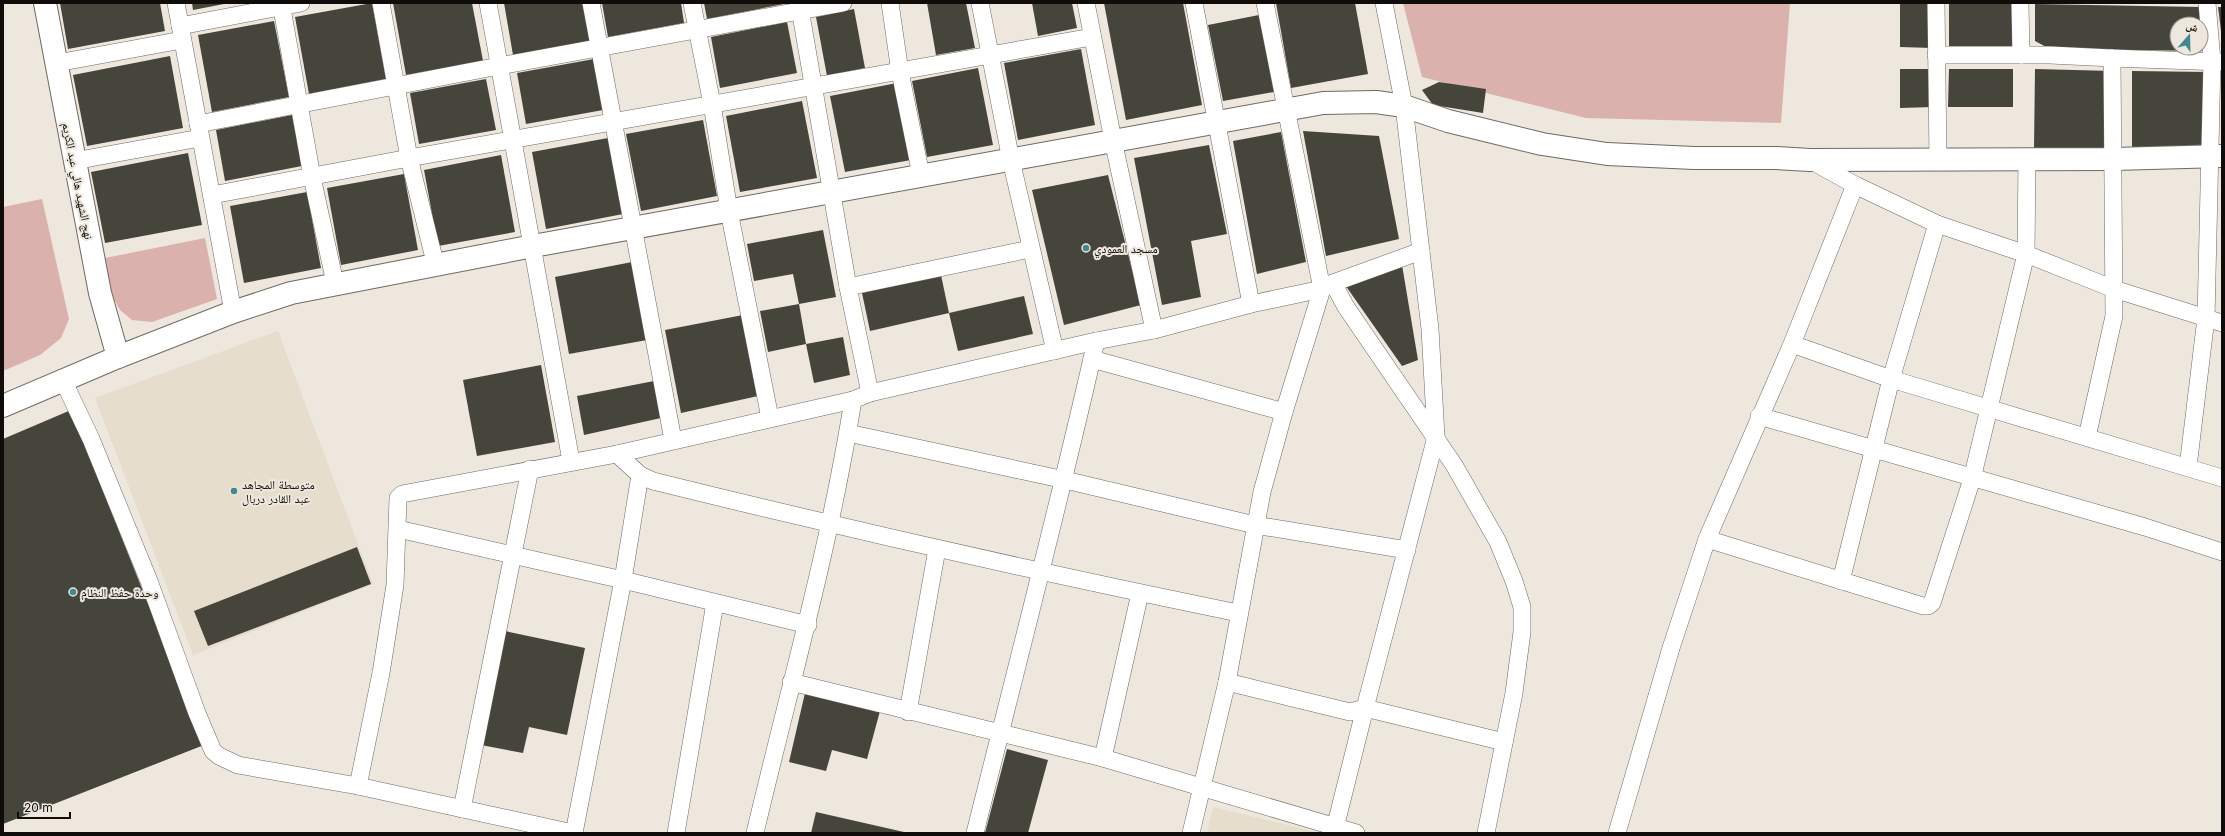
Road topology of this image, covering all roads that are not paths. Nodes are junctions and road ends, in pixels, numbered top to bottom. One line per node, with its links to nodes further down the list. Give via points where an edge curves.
1 (45, 3): 29 (main road, نهج الشهيد هالي عبد الكريم)
2 (176, 3): 21 (street)
3 (301, 3): 18 (street)
4 (381, 3): 32 (street)
5 (488, 3): 30 (street)
6 (591, 3): 23 (street)
7 (692, 3): 20 (street)
8 (843, 3): 19 (street)
9 (890, 3): 31 (street)
10 (980, 3): 26 (street)
11 (1086, 3): 22 (street)
12 (1194, 3): 39 (street)
13 (1265, 3): 37 (street)
14 (1384, 3): 36 (street)
15 (1936, 3): 24 (street)
16 (2020, 3): 25 (street)
17 (2207, 3): 28 (street)
18 (281, 5): 21 (street); 35 (street)
19 (800, 7): 20 (street); 33 (street)
20 (698, 30): 23 (street); 34 (street)
21 (181, 33): 29 (street); 40 (street)
22 (1092, 37): 26 (street); 42 (street)
23 (601, 49): 30 (street); 38 (street)
24 (1936, 55): 25 (street); 46 (street)
25 (2021, 55): 27 (street)
26 (990, 56): 31 (street); 48 (street)
27 (2112, 58): 28 (street); 47 (street)
28 (2217, 62): 43 (street)
29 (57, 63): 50 (main road, نهج الشهيد هالي عبد الكريم)
30 (499, 66): 32 (street); 41 (street)
31 (900, 72): 33 (street); 51 (street)
32 (396, 86): 35 (street); 44 (street)
33 (815, 87): 34 (street); 54 (street)
34 (712, 104): 38 (street); 56 (street)
35 (299, 105): 40 (street); 52 (street)
36 (1404, 106): 37 (main road, via 1349,101); 49 (main road, via 1448,121 1542,144 1607,154); 61 (street)
37 (1285, 110): 39 (main road); 66 (street)
38 (614, 121): 41 (street); 58 (street)
39 (1216, 122): 42 (main road); 69 (street)
40 (199, 131): 50 (street); 55 (street)
41 (512, 140): 44 (street); 59 (street)
42 (1113, 140): 48 (main road); 73 (street)
43 (2216, 156): 47 (main road); 62 (street)
44 (409, 158): 52 (street); 64 (street)
45 (2027, 158): 46 (main road); 47 (main road); 63 (street)
46 (1938, 159): 49 (main road)
47 (2114, 159): 68 (street)
48 (1011, 160): 51 (main road); 60 (street)
49 (1810, 160): 53 (street)
50 (74, 161): 77 (main road, نهج الشهيد هالي عبد الكريم, via 100,293)
51 (921, 175): 54 (main road)
52 (312, 177): 55 (street); 65 (street)
53 (1856, 185): 57 (street); 75 (street)
54 (833, 192): 56 (main road); 67 (street)
55 (212, 196): 70 (street)
56 (729, 211): 58 (main road); 87 (street)
57 (1937, 224): 63 (street); 79 (street)
58 (633, 227): 59 (main road); 91 (street)
59 (533, 246): 64 (main road); 94 (street)
60 (1030, 249): 67 (street); 76 (street)
61 (1421, 251): 66 (street); 89 (street, via 1430,329)
62 (2214, 253): 71 (street)
63 (2026, 254): 68 (street); 84 (street)
64 (436, 266): 65 (main road)
65 (335, 283): 70 (main road, via 291,293)
66 (1328, 286): 69 (street); 85 (street); 89 (street, via 1346,307)
67 (848, 287): 81 (street)
68 (2114, 289): 71 (street); 90 (street, via 2114,316 2110,340)
69 (1252, 304): 73 (street)
70 (233, 312): 77 (main road)
71 (2206, 318): 72 (street); 95 (street)
72 (2222, 324)
73 (1154, 330): 74 (street)
74 (1096, 340): 76 (street); 78 (street)
75 (1792, 344): 79 (street); 86 (street)
76 (1055, 351): 81 (street)
77 (118, 357): 80 (main road)
78 (1092, 359): 85 (street); 100 (street)
79 (1890, 379): 84 (street); 92 (street)
80 (63, 380): 83 (main road); 123 (street, via 92,439 150,581 213,751 223,759 238,765)
81 (870, 393): 82 (street)
82 (853, 400): 87 (street); 88 (street)
83 (3, 406)
84 (1991, 408): 90 (street); 99 (street)
85 (1284, 412): 102 (street)
86 (1759, 416): 92 (street); 104 (street)
87 (770, 418): 91 (street)
88 (848, 433): 100 (street); 101 (street)
89 (1436, 437): 106 (street); 121 (street, via 1498,542 1522,607 1522,632 1514,693)
90 (2087, 437): 95 (street)
91 (673, 440): 93 (street)
92 (1873, 450): 99 (street); 111 (street)
93 (617, 454): 94 (street); 97 (street)
94 (572, 461): 96 (street)
95 (2188, 467): 98 (street)
96 (530, 469): 103 (street, via 402,494 398,498); 108 (street)
97 (640, 475): 101 (street); 110 (street)
98 (2222, 478)
99 (1972, 479): 107 (street, via 2145,527); 111 (street, via 1934,597 1928,606)
100 (1065, 480): 102 (street); 109 (street)
101 (830, 525): 105 (street); 115 (street)
102 (1255, 525): 106 (street); 114 (street)
103 (398, 529): 108 (street); 123 (street, via 394,592)
104 (1708, 539): 111 (street); 134 (street, via 1671,648)
105 (937, 549): 109 (street); 119 (street)
106 (1407, 550): 118 (street)
107 (2222, 552)
108 (512, 554): 110 (street); 125 (street)
109 (1039, 572): 112 (street); 120 (street)
110 (623, 580): 113 (street); 127 (street)
111 (1841, 581)
112 (1140, 593): 114 (street); 122 (street)
113 (715, 603): 115 (street); 128 (street)
114 (1238, 613): 117 (street)
115 (808, 625): 116 (street)
116 (791, 682): 119 (street); 129 (street)
117 (1226, 682): 118 (street, via 1350,712); 124 (street)
118 (1365, 708): 121 (street); 126 (street)
119 (908, 712): 120 (street)
120 (1000, 732): 122 (street); 130 (street)
121 (1504, 742): 133 (street)
122 (1103, 758): 124 (street)
123 (358, 786): 125 (street)
124 (1203, 788): 126 (street); 131 (street)
125 (462, 809): 127 (street)
126 (1335, 828): 132 (street)
127 (573, 833)
128 (676, 833)
129 (755, 833)
130 (975, 833)
131 (1192, 833)
132 (1356, 833)
133 (1486, 833)
134 (1617, 833)

